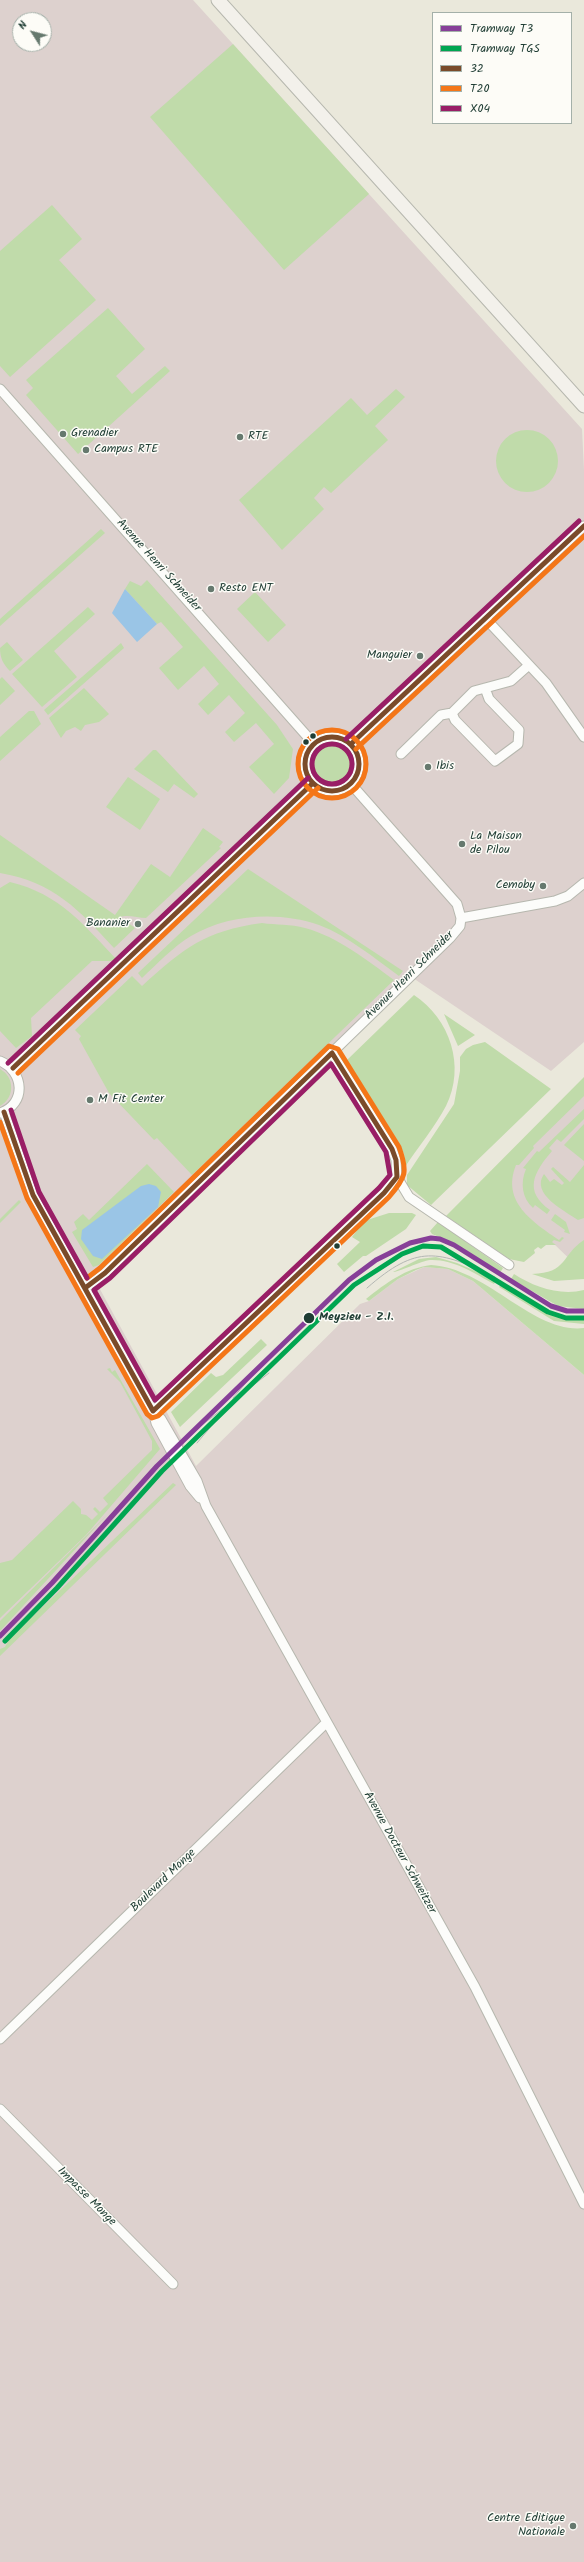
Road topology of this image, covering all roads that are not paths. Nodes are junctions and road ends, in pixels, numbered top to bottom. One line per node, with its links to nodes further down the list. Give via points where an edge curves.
1 (218, 0): 3 (main road)
2 (0, 389): 10 (street, Avenue Henri Schneider)
3 (584, 406)
4 (584, 526): 5 (street)
5 (485, 618): 6 (street); 11 (street)
6 (529, 665): 7 (street, via 511,681); 9 (street, via 546,683)
7 (485, 688): 8 (street, via 474,691); 8 (street, via 489,699 518,730 518,744 495,761)
8 (452, 713): 12 (street, via 441,715)
9 (584, 737)
10 (314, 744): 11 (street, via 329,737 341,738); 13 (street, via 307,754 305,767)
11 (351, 744): 14 (street, via 360,760 359,769)
12 (401, 754)
13 (313, 783): 14 (street, via 327,791 335,791); 19 (street)
14 (351, 784): 16 (street, Avenue Henri Schneider, via 457,904)
15 (584, 883): 16 (street, via 568,896 555,901)
16 (461, 918): 17 (street, Avenue Henri Schneider, via 460,926 450,938)
17 (332, 1053): 21 (street, via 392,1149 396,1160); 23 (street, Avenue Henri Schneider, via 105,1273)
18 (0, 1061): 19 (street)
19 (13, 1068): 20 (street, via 17,1075 19,1092 14,1104)
20 (2, 1113): 23 (street, Avenue Docteur Schweitzer, via 33,1195)
21 (397, 1177): 22 (street, via 409,1197); 24 (street, via 384,1193)
22 (509, 1265)
23 (85, 1288): 24 (street, Avenue Docteur Schweitzer)
24 (153, 1411): 25 (street, Avenue Docteur Schweitzer, via 156,1423 190,1486 206,1506)
25 (326, 1723): 26 (street, Boulevard Monge); 28 (street, Avenue Docteur Schweitzer, via 475,1986)
26 (0, 2039)
27 (0, 2109): 29 (street, Impasse Monge)
28 (584, 2204)
29 (173, 2284)

